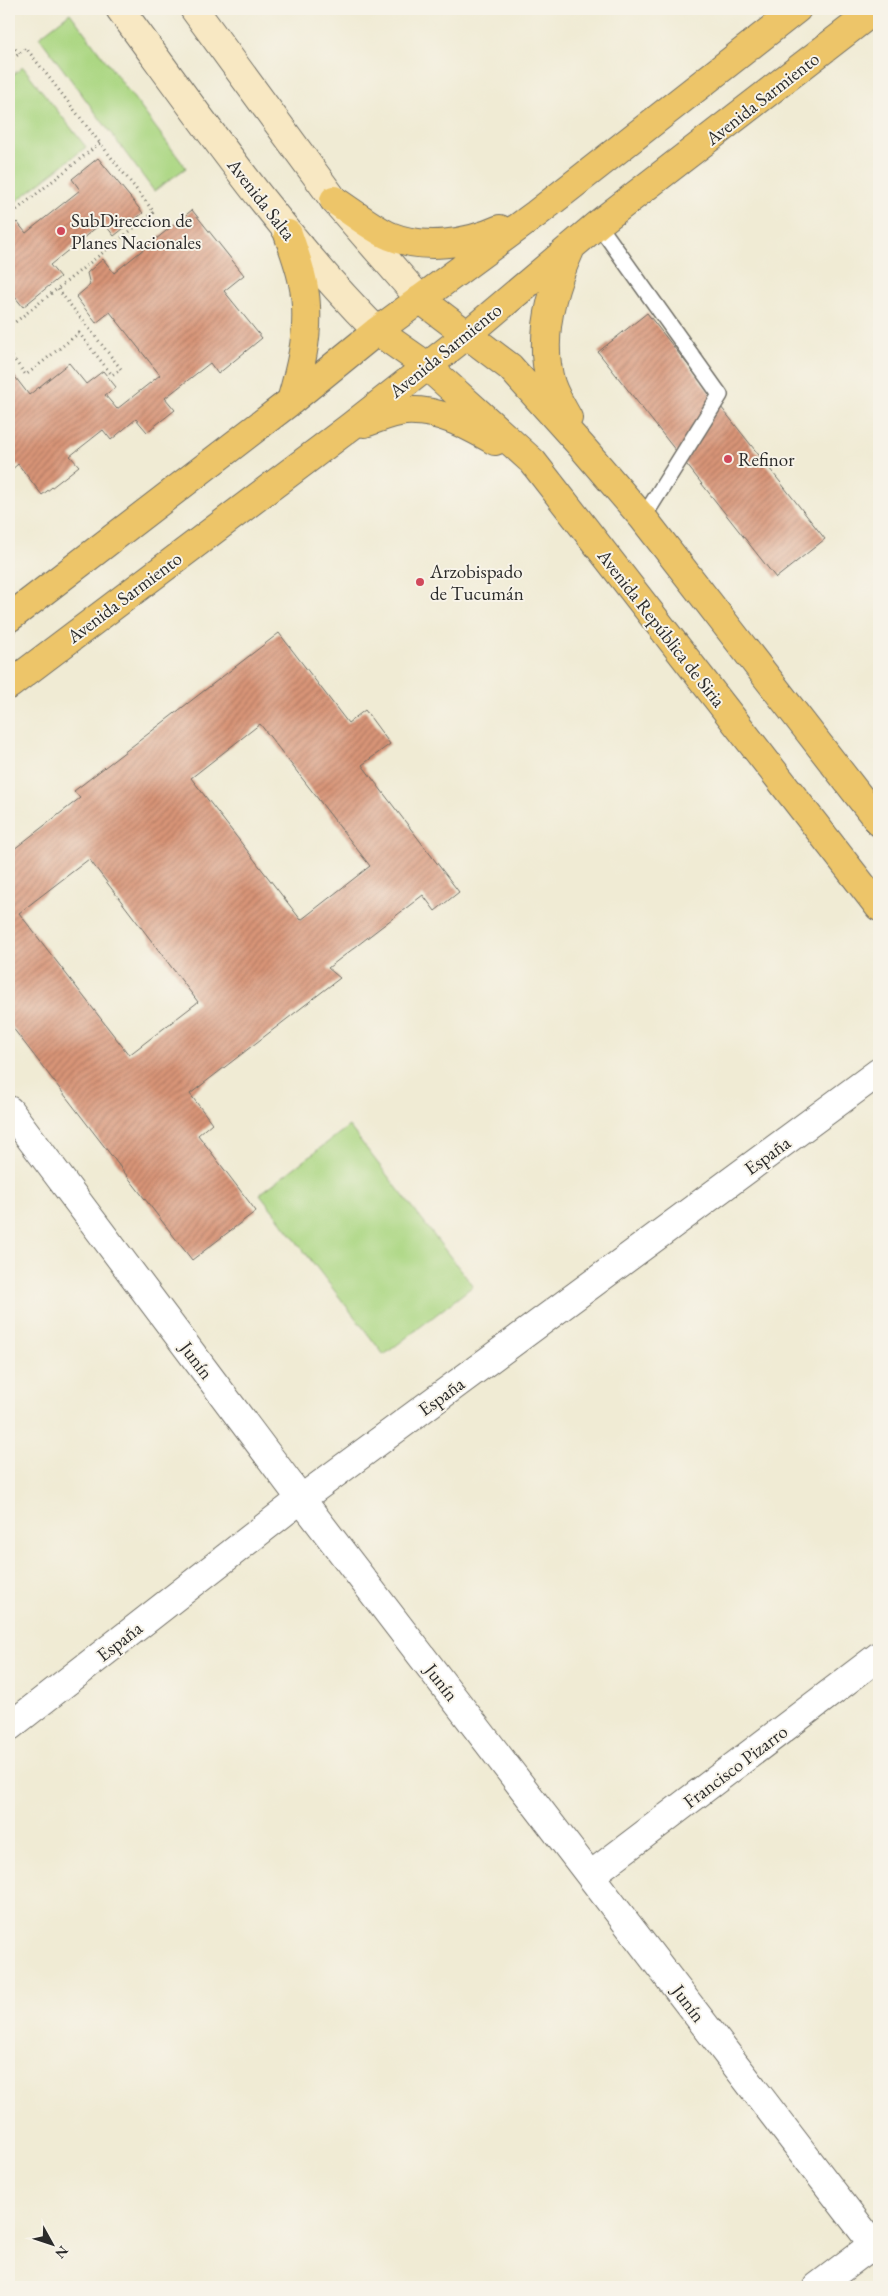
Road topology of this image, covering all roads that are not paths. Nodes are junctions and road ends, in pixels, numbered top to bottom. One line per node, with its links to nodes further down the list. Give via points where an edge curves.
1 (120, 9): 8 (main road, Avenida Salta)
2 (194, 9): 5 (main road)
3 (797, 9): 6 (main road)
4 (876, 9): 7 (main road, Avenida Sarmiento)
5 (334, 200): 6 (main road, via 389,236 420,243 466,242); 10 (main road)
6 (536, 214): 10 (main road)
7 (598, 224): 9 (main road, Avenida Sarmiento); 18 (lane, via 720,395)
8 (288, 234): 11 (main road, Avenida Salta); 14 (main road, via 306,306 302,362)
9 (572, 246): 12 (main road, Avenida Sarmiento); 16 (main road, via 558,275 552,299 546,328 546,357 552,385)
10 (420, 299): 11 (main road); 12 (main road)
11 (377, 331): 13 (main road, Avenida Salta); 14 (main road)
12 (468, 334): 13 (main road, Avenida Sarmiento); 16 (main road, via 510,367)
13 (427, 366): 15 (main road, Avenida Sarmiento); 17 (main road, Avenida República de Siria)
14 (291, 401): 19 (main road)
15 (350, 426): 17 (main road, via 403,411 431,412 470,427); 20 (main road, Avenida Sarmiento)
16 (582, 446): 18 (main road)
17 (533, 462): 22 (main road, Avenida República de Siria)
18 (643, 518): 21 (main road)
19 (9, 618)
20 (9, 685)
21 (879, 822)
22 (879, 907)
23 (879, 1072): 25 (street, España)
24 (9, 1110): 25 (street, Junín)
25 (301, 1499): 27 (street, España); 28 (street, Junín)
26 (879, 1656): 28 (street, Francisco Pizarro)
27 (9, 1727)
28 (591, 1875): 29 (street, Junín)
29 (877, 2245): 30 (street)
30 (817, 2287)

